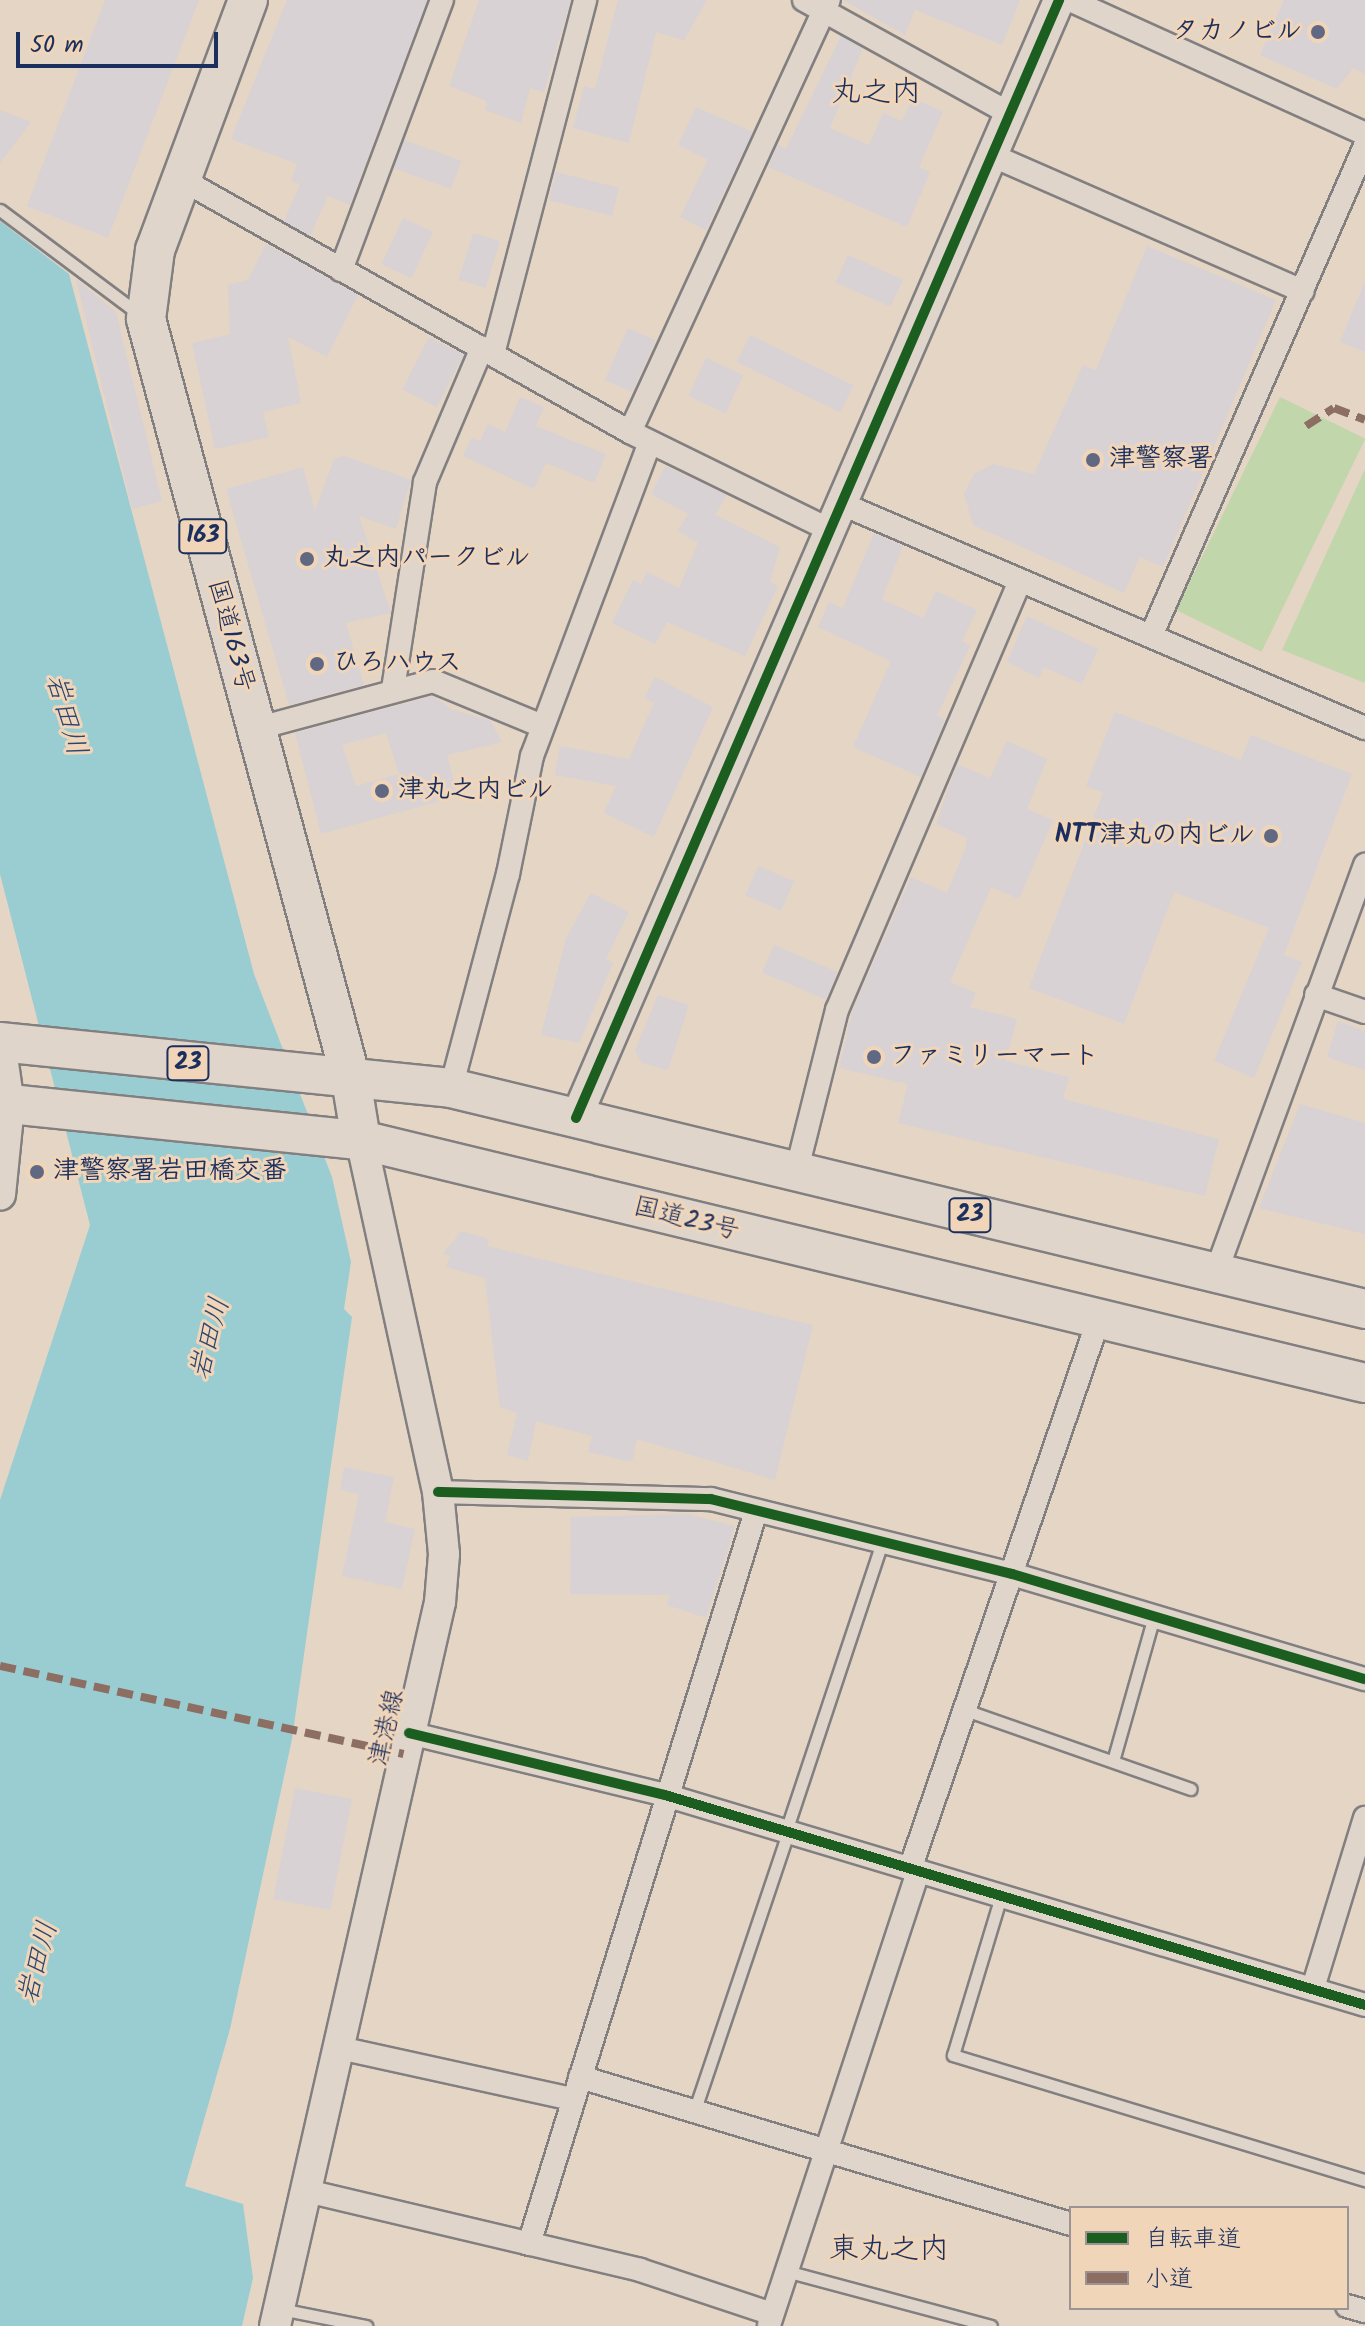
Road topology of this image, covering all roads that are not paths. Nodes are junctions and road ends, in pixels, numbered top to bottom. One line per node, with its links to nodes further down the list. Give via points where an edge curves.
1 (248, 0): 12 (highway, 国道163号 / 163)
2 (442, 0): 14 (street)
3 (585, 0): 17 (street)
4 (804, 0): 7 (street)
5 (1059, 0): 8 (street)
6 (1070, 0): 9 (street)
7 (827, 6): 8 (street); 18 (street)
8 (1009, 113): 11 (street)
9 (1365, 134)
10 (1365, 146): 15 (street)
11 (991, 155): 15 (street); 19 (street)
12 (181, 179): 14 (street); 16 (highway, 国道163号 / 163, via 146,280)
13 (0, 210): 16 (lane)
14 (341, 270): 17 (street)
15 (1303, 291): 21 (street)
16 (146, 319): 25 (highway, 国道163号 / 163)
17 (487, 351): 18 (street); 22 (street, via 425,482)
18 (640, 437): 19 (street); 23 (street)
19 (836, 517): 20 (street); 33 (street)
20 (1020, 581): 21 (street); 35 (street, via 837,1010)
21 (1151, 636): 24 (street)
22 (393, 689): 23 (street, via 433,681); 25 (street)
23 (542, 726): 31 (street)
24 (1365, 728)
25 (255, 729): 30 (highway, 国道163号 / 163)
26 (1365, 865): 27 (street)
27 (1316, 995): 28 (street); 37 (street)
28 (1365, 1012)
29 (0, 1042): 30 (highway, 23); 32 (street)
30 (343, 1078): 31 (highway, 23); 34 (highway, 国道163号 / 163)
31 (451, 1088): 33 (highway, 23)
32 (16, 1105): 34 (highway, 国道23号 / 23); 36 (street)
33 (576, 1118): 35 (highway, 23)
34 (346, 1138): 39 (highway, 国道23号 / 23); 41 (street, 津港線)
35 (796, 1173): 37 (highway, 23)
36 (0, 1195)
37 (1215, 1275): 38 (highway, 23)
38 (1365, 1309)
39 (1098, 1321): 40 (highway, 国道23号 / 23); 44 (street)
40 (1365, 1383)
41 (438, 1492): 42 (street, via 677,1497); 48 (street, 津港線, via 444,1554 440,1602)
42 (756, 1511): 43 (street); 51 (street)
43 (882, 1542): 44 (street); 53 (lane)
44 (1012, 1574): 45 (street); 47 (street)
45 (1154, 1616): 46 (street); 49 (lane)
46 (1365, 1679)
47 (965, 1710): 49 (lane); 54 (street)
48 (409, 1733): 51 (street); 58 (street, 津港線)
49 (1113, 1761): 50 (lane)
50 (1191, 1789)
51 (665, 1795): 53 (street); 59 (street)
52 (1365, 1818): 56 (street)
53 (787, 1832): 54 (street); 61 (lane)
54 (914, 1870): 55 (street); 62 (street)
55 (1001, 1896): 56 (street); 63 (lane, via 953,2055)
56 (1313, 1988): 57 (street)
57 (1365, 2005)
58 (340, 2048): 60 (street); 64 (street, 津港線)
59 (580, 2077): 60 (street); 61 (street)
60 (572, 2099): 66 (street)
61 (694, 2112): 62 (street)
62 (825, 2151): 65 (street); 67 (street)
63 (1365, 2180)
64 (307, 2191): 66 (street); 68 (street, 津港線)
65 (1069, 2223)
66 (529, 2244): 69 (street, via 640,2270)
67 (786, 2271): 69 (street); 71 (lane)
68 (277, 2320): 70 (lane)
69 (770, 2320)
70 (366, 2326)
71 (991, 2326)

